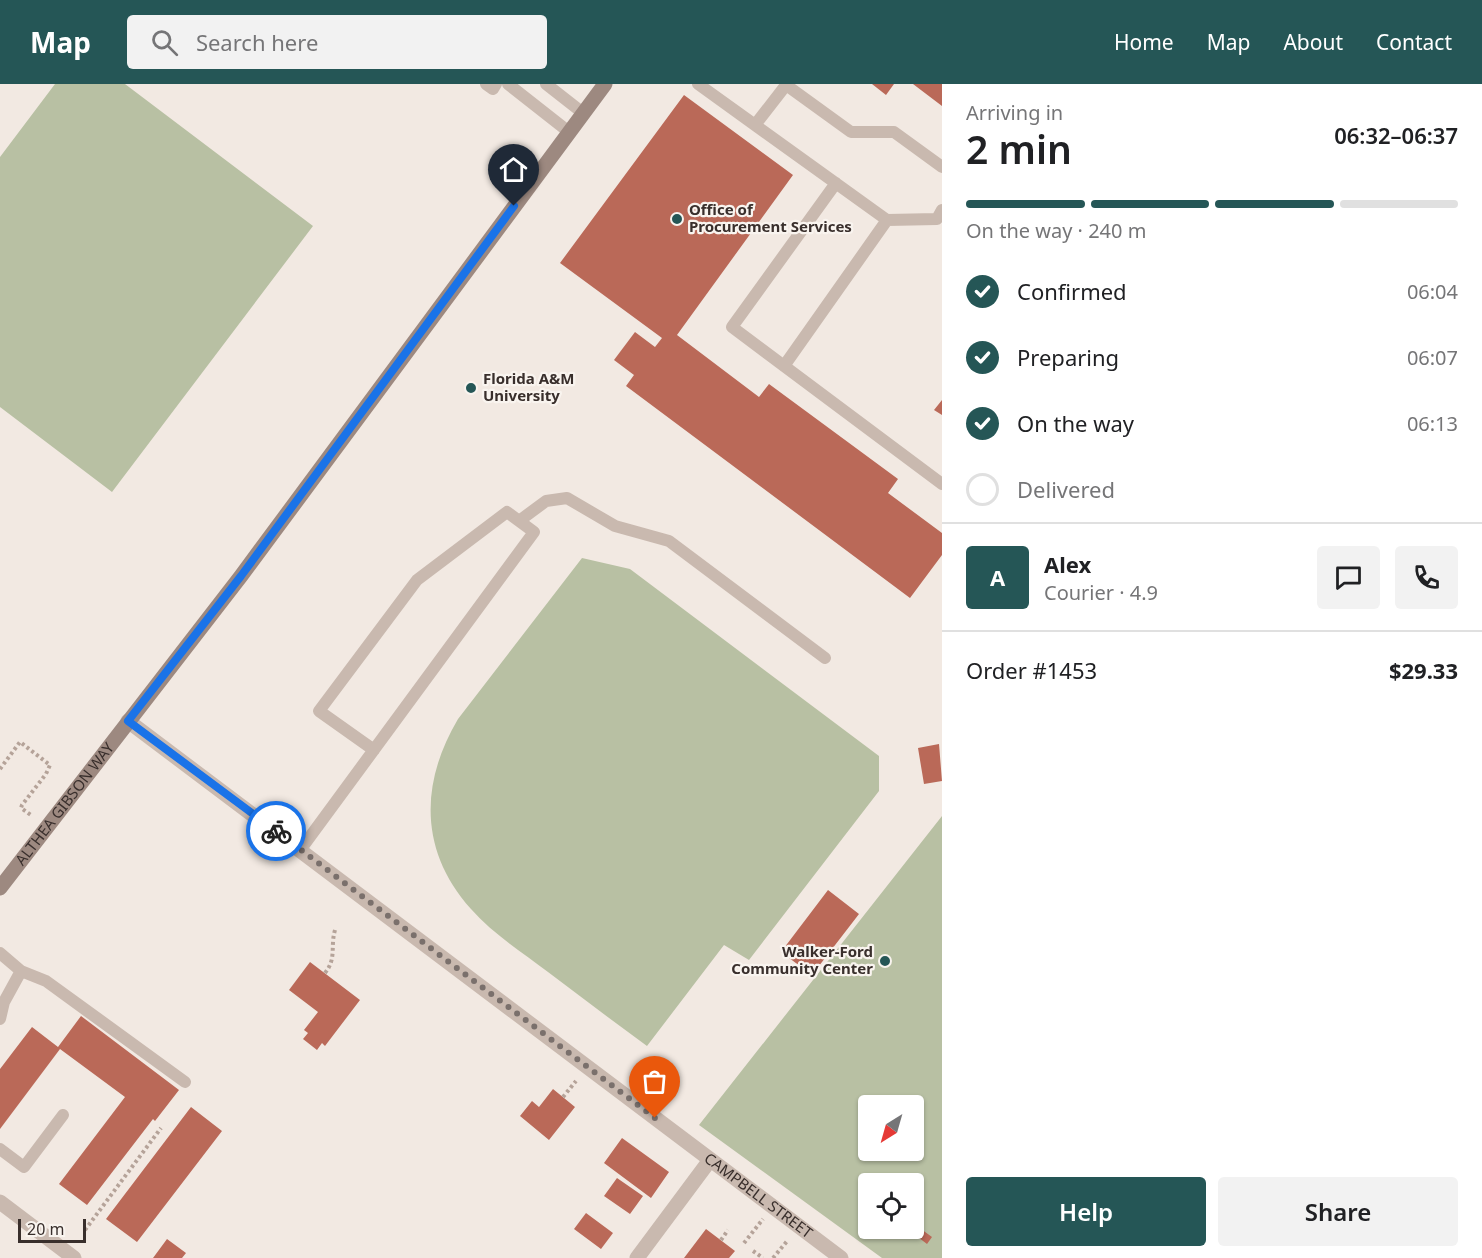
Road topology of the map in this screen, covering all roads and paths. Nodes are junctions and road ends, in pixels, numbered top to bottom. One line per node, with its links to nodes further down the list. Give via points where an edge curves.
1 (486, 84): 2 (lane, via 493,89)
2 (496, 84)
3 (508, 84): 10 (lane)
4 (546, 84): 8 (lane)
5 (604, 84): 8 (street, ALTHEA GIBSON WAY)
6 (698, 84): 7 (lane)
7 (712, 88): 9 (lane)
8 (583, 113): 10 (street, ALTHEA GIBSON WAY)
9 (755, 125): 11 (lane, via 786,85 851,132 894,132); 12 (lane)
10 (569, 132): 19 (street, ALTHEA GIBSON WAY, via 241,576)
11 (942, 167)
12 (836, 183): 14 (lane); 15 (lane, via 732,327)
13 (942, 210): 14 (lane, via 936,219)
14 (887, 220): 15 (lane)
15 (783, 366): 16 (lane)
16 (942, 484)
17 (519, 521): 18 (lane, via 546,501 567,498 615,526 669,541); 20 (lane, via 534,532); 20 (lane, via 507,512 417,580 319,711)
18 (825, 658)
19 (128, 721): 23 (street, CAMPBELL STREET); 24 (street, ALTHEA GIBSON WAY)
20 (374, 750): 23 (lane)
21 (0, 769): 22 (path, via 20,742 50,765 22,805)
22 (31, 815)
23 (301, 849): 34 (street, CAMPBELL STREET)
24 (0, 888)
25 (335, 930): 28 (path, via 331,965)
26 (0, 953): 27 (lane)
27 (21, 971): 29 (lane, via 4,1002); 30 (lane, via 46,981)
28 (325, 973)
29 (0, 1019)
30 (185, 1082)
31 (63, 1115): 33 (lane, via 24,1167)
32 (161, 1128): 37 (path)
33 (0, 1149)
34 (710, 1160): 36 (street, CAMPBELL STREET); 44 (street)
35 (0, 1202): 43 (street)
36 (772, 1206): 40 (path); 47 (street, CAMPBELL STREET)
37 (85, 1230)
38 (728, 1230): 39 (path)
39 (721, 1240)
40 (744, 1243)
41 (783, 1246): 46 (path)
42 (753, 1251): 45 (path)
43 (74, 1258)
44 (637, 1258)
45 (763, 1258)
46 (773, 1258)
47 (841, 1258)

